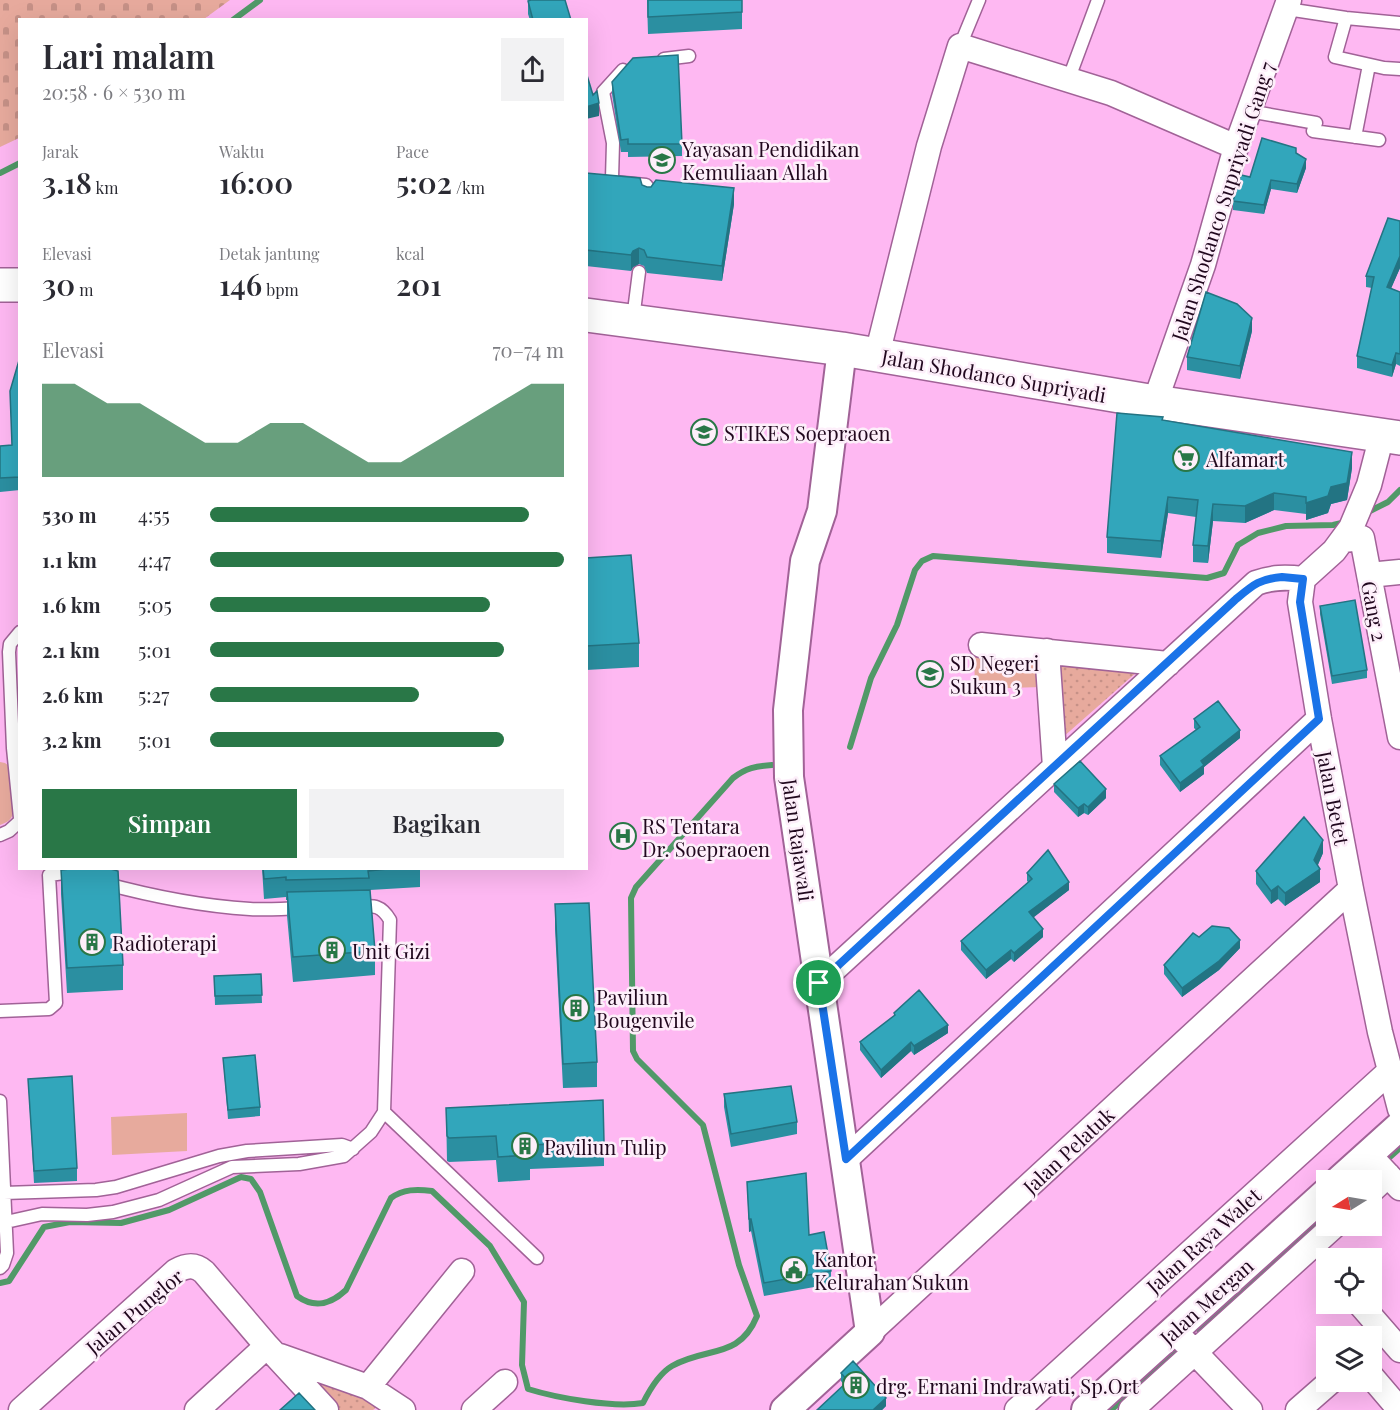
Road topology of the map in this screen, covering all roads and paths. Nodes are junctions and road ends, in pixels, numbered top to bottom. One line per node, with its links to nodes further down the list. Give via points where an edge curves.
1 (979, 0): 6 (lane)
2 (1098, 0): 12 (lane)
3 (1288, 5): 4 (lane); 13 (street, Jalan Shodanco Supriyadi Gang 7)
4 (1346, 18): 5 (lane); 10 (lane, via 1335,57)
5 (1400, 23)
6 (960, 46): 12 (street); 24 (street, via 929,146)
7 (689, 56): 8 (lane)
8 (649, 60)
9 (629, 63): 17 (lane, via 603,92 613,143 612,177 614,182 646,185)
10 (1369, 65): 11 (lane); 14 (lane)
11 (1400, 69)
12 (1069, 78): 16 (street)
13 (1249, 111): 14 (lane, via 1316,123 1313,131); 16 (street, Jalan Shodanco Supriyadi Gang 7)
14 (1355, 137): 15 (lane)
15 (1380, 140)
16 (1236, 147): 25 (street, Jalan Shodanco Supriyadi Gang 7, via 1203,266)
17 (648, 195)
18 (639, 272): 22 (lane)
19 (0, 285): 20 (main road)
20 (18, 285)
21 (588, 315): 22 (main road, Jalan Shodanco Supriyadi)
22 (633, 320): 23 (main road, Jalan Shodanco Supriyadi)
23 (842, 349): 24 (main road, Jalan Shodanco Supriyadi); 47 (street, Jalan Rajawali, via 822,511 805,561 788,710 789,777)
24 (877, 355): 25 (main road, Jalan Shodanco Supriyadi)
25 (1155, 402): 26 (main road, Jalan Shodanco Supriyadi)
26 (1391, 437): 27 (street)
27 (1347, 534): 29 (street, Gang 2, via 1362,538); 30 (street)
28 (1400, 572): 29 (street)
29 (1368, 575): 36 (street, Gang 2)
30 (1303, 579): 34 (street, via 1282,577 1256,583); 35 (street, Jalan Betet, via 1300,602)
31 (18, 634): 38 (lane, via 9,652)
32 (981, 645): 33 (street)
33 (1047, 651): 34 (street); 39 (street)
34 (1168, 664): 39 (street)
35 (1319, 719): 44 (street, Jalan Betet); 55 (street)
36 (1400, 737)
37 (0, 747): 38 (lane)
38 (13, 748): 40 (lane)
39 (1055, 767): 47 (street)
40 (18, 799)
41 (18, 821): 42 (lane)
42 (0, 835)
43 (47, 872): 46 (lane, via 196,904 252,909); 48 (lane, via 56,1004 50,1009)
44 (1352, 889): 49 (street, Jalan Betet); 66 (street, Jalan Pelatuk)
45 (342, 907): 52 (lane, via 377,906 390,920)
46 (318, 908)
47 (819, 983): 55 (street, Jalan Rajawali)
48 (0, 1011)
49 (1390, 1071): 51 (street, Jalan Betet); 80 (street, Jalan Raya Walet)
50 (0, 1101): 57 (lane)
51 (1400, 1109)
52 (384, 1112): 54 (lane); 61 (lane)
53 (1400, 1126): 56 (street)
54 (353, 1149): 57 (lane, via 342,1145 247,1151 116,1187); 59 (lane, via 335,1159 232,1167 159,1200 113,1212 42,1214)
55 (846, 1159): 66 (street, Jalan Rajawali)
56 (1382, 1171)
57 (4, 1193): 59 (lane)
58 (1316, 1202): 65 (street, Jalan Mergan)
59 (6, 1222): 62 (lane, via 8,1253)
60 (1323, 1236): 69 (street)
61 (537, 1258)
62 (0, 1268)
63 (462, 1271): 71 (street)
64 (1366, 1314): 67 (street)
65 (1174, 1330): 69 (street); 81 (street, Jalan Mergan)
66 (870, 1332): 79 (street, Jalan Pelatuk)
67 (1385, 1343)
68 (272, 1350): 71 (street); 75 (street, Jalan Punglor, via 204,1272 198,1267 183,1267); 76 (street); 77 (street)
69 (1195, 1353): 82 (street); 83 (street)
70 (504, 1382): 78 (street)
71 (368, 1386): 74 (street)
72 (1382, 1389): 85 (street)
73 (1319, 1392): 84 (street)
74 (392, 1407)
75 (21, 1410)
76 (197, 1410)
77 (327, 1410)
78 (474, 1410)
79 (785, 1410)
80 (1017, 1410)
81 (1086, 1410)
82 (1131, 1410)
83 (1250, 1410)
84 (1298, 1410)
85 (1400, 1410)

